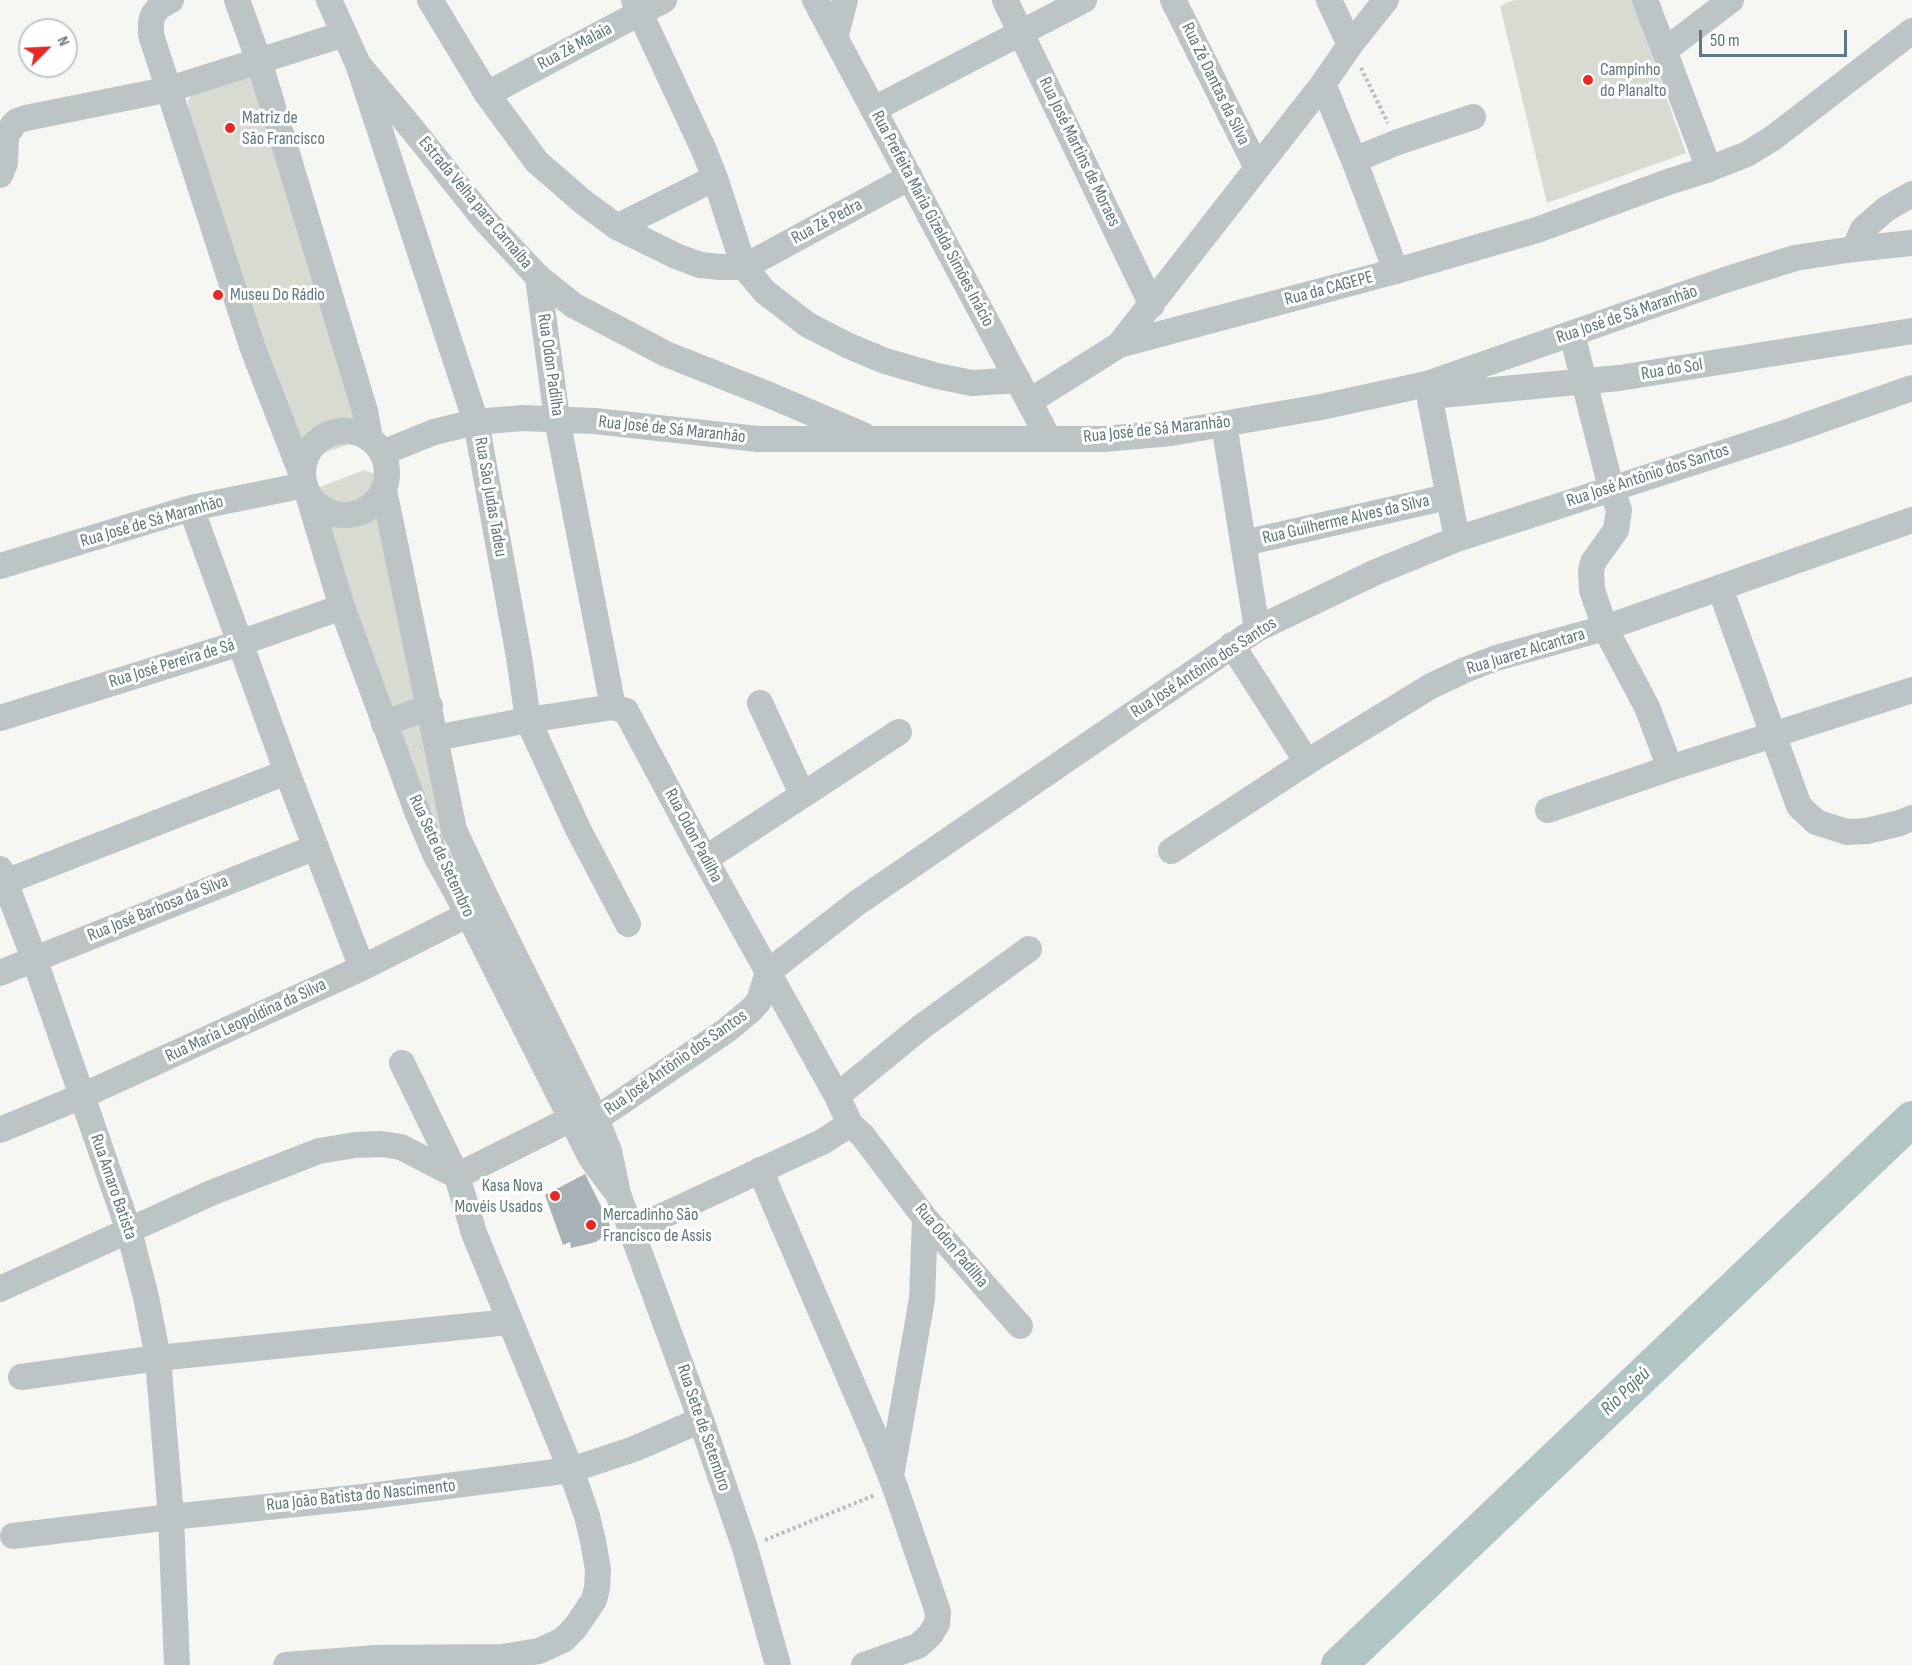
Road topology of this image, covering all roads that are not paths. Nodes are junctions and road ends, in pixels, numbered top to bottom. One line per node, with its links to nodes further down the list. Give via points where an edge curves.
1 (171, 0): 25 (street, Rua Sete de Setembro, via 159,7 151,22 151,35)
2 (237, 0): 22 (street)
3 (329, 0): 18 (street, Estrada Velha para Carnaíba)
4 (430, 0): 26 (street)
5 (664, 0): 15 (street, Rua Zé Malaia)
6 (815, 0): 19 (street, Rua Prefeita Maria Gizelda Simões Inácio)
7 (845, 0): 19 (street)
8 (1005, 0): 17 (street, Rua José Martins de Moraes)
9 (1084, 0): 17 (street)
10 (1173, 0): 30 (street, Rua Zé Dantas da Silva)
11 (1329, 0): 20 (street)
12 (1386, 0): 20 (street)
13 (1645, 0): 21 (street)
14 (1731, 0): 21 (street)
15 (638, 6): 26 (street, Rua Zé Malaia); 34 (street)
16 (1912, 31): 31 (street, Rua da CAGEPE, via 1773,138 1747,154)
17 (1021, 33): 27 (street); 42 (street, Rua José Martins de Moraes)
18 (344, 34): 22 (street); 23 (street, Estrada Velha para Carnaíba)
19 (835, 38): 27 (street, Rua Prefeita Maria Gizelda Simões Inácio)
20 (1350, 45): 24 (street)
21 (1664, 51): 31 (street)
22 (259, 61): 25 (street); 55 (street)
23 (358, 64): 41 (street, Estrada Velha para Carnaíba, via 484,219); 51 (street, Rua São Judas Tadeu)
24 (1323, 84): 29 (street); 30 (street)
25 (170, 89): 32 (street, via 18,121 6,136 5,163); 56 (street, Rua Sete de Setembro, via 253,349)
26 (487, 94): 36 (street, via 537,162)
27 (874, 109): 33 (street, Rua Prefeita Maria Gizelda Simões Inácio)
28 (1473, 117): 29 (street)
29 (1354, 160): 40 (street)
30 (1257, 168): 42 (street)
31 (1709, 169): 40 (street, Rua da CAGEPE, via 1537,230)
32 (0, 175)
33 (910, 177): 39 (street, Rua Zé Pedra); 48 (street, Rua Prefeita Maria Gizelda Simões Inácio)
34 (715, 178): 36 (street); 39 (street)
35 (1912, 194): 38 (street, via 1863,229)
36 (617, 227): 39 (street, via 700,265)
37 (1912, 243): 38 (street, Rua José de Sá Maranhão)
38 (1854, 249): 44 (street, Rua José de Sá Maranhão, via 1795,258)
39 (744, 267): 48 (street, via 786,310 849,346 937,376)
40 (1396, 271): 45 (street, Rua da CAGEPE)
41 (538, 277): 50 (street, Rua Odon Padilha); 53 (street, Estrada Velha para Carnaíba, via 573,305 666,354)
42 (1152, 305): 45 (street)
43 (1912, 332): 46 (street, Rua do Sol)
44 (1572, 334): 46 (street); 49 (street, Rua José de Sá Maranhão)
45 (1119, 345): 48 (street)
46 (1583, 382): 49 (street, Rua do Sol); 57 (street)
47 (1912, 388): 57 (street, Rua José Antônio dos Santos)
48 (1024, 390): 54 (street, Rua Prefeita Maria Gizelda Simões Inácio)
49 (1428, 390): 52 (street, Rua José de Sá Maranhão); 59 (street)
50 (557, 419): 51 (street, Rua José de Sá Maranhão); 53 (street, Rua José de Sá Maranhão, via 758,439); 74 (street, Rua Odon Padilha)
51 (476, 422): 55 (street, Rua José de Sá Maranhão); 76 (street, Rua São Judas Tadeu)
52 (1224, 424): 54 (street, Rua José de Sá Maranhão, via 1104,439); 63 (street)
53 (871, 439): 54 (street, Rua José de Sá Maranhão)
54 (1049, 439)
55 (376, 446): 56 (street, via 353,431 334,432 317,441 306,456); 58 (street, via 387,472)
56 (306, 486): 58 (street, via 320,507 337,515 356,515 372,506); 60 (street, Rua José de Sá Maranhão); 66 (street, Rua Sete de Setembro)
57 (1611, 488): 62 (street, Rua José Antônio dos Santos); 67 (street, via 1619,510 1618,522 1591,571 1592,590)
58 (384, 490): 73 (street, Rua Sete de Setembro)
59 (1447, 497): 62 (street); 63 (street, Rua Guilherme Alves da Silva)
60 (191, 508): 64 (street, Rua José de Sá Maranhão); 69 (street)
61 (1912, 520): 65 (street, Rua Juarez Alcantara)
62 (1457, 540): 68 (street, Rua José Antônio dos Santos, via 1376,572)
63 (1244, 543): 68 (street)
64 (0, 566)
65 (1720, 588): 67 (street, Rua Juarez Alcantara); 79 (street)
66 (342, 607): 69 (street, Rua José Pereira de Sá); 77 (street, Rua Sete de Setembro)
67 (1605, 628): 81 (street, Rua Juarez Alcantara, via 1465,670 1431,686); 82 (street, via 1647,707)
68 (1257, 629): 70 (street, Rua José Antônio dos Santos)
69 (240, 644): 75 (street, Rua José Pereira de Sá); 83 (street)
70 (1232, 645): 81 (street); 98 (street, Rua José Antônio dos Santos, via 856,903)
71 (1912, 690): 79 (street)
72 (760, 704): 84 (street)
73 (430, 706): 77 (street); 80 (street, Rua Sete de Setembro)
74 (613, 707): 76 (street); 91 (street, Rua Odon Padilha, via 626,711)
75 (0, 718)
76 (528, 720): 80 (street); 94 (street, Rua São Judas Tadeu, via 578,829)
77 (384, 724): 90 (street, Rua Sete de Setembro)
78 (899, 732): 84 (street)
79 (1773, 735): 82 (street); 86 (street, via 1799,806 1816,822 1847,832 1867,831)
80 (436, 738): 87 (street, Rua Sete de Setembro)
81 (1306, 762): 89 (street, Rua Juarez Alcantara)
82 (1670, 768): 85 (street)
83 (287, 772): 88 (street); 92 (street)
84 (802, 794): 91 (street)
85 (1548, 810)
86 (1912, 818)
87 (459, 843): 90 (street); 93 (street, Rua Sete de Setembro)
88 (316, 847): 96 (street, Rua José Barbosa da Silva); 97 (street)
89 (1171, 850)
90 (435, 854): 93 (street, Rua Sete de Setembro)
91 (705, 859): 98 (street, Rua Odon Padilha)
92 (2, 876): 96 (street, Rua Amaro Batista)
93 (478, 909): 97 (street, Rua Maria Leopoldina da Silva); 103 (street, Rua Sete de Setembro)
94 (628, 924)
95 (1029, 949): 102 (street, via 920,1028)
96 (34, 958): 99 (street, Rua José Barbosa da Silva); 101 (street, Rua Amaro Batista)
97 (362, 968): 101 (street, Rua Maria Leopoldina da Silva)
98 (768, 972): 102 (street, Rua Odon Padilha); 103 (street, Rua José Antônio dos Santos, via 759,1001 727,1030)
99 (0, 973)
100 (402, 1063): 107 (street)
101 (82, 1096): 105 (street, Rua Maria Leopoldina da Silva); 110 (street, Rua Amaro Batista)
102 (837, 1096): 104 (street, Rua Odon Padilha)
103 (583, 1119): 107 (street, Rua José Antônio dos Santos); 109 (street, Rua Sete de Setembro, via 609,1151 618,1194)
104 (850, 1124): 106 (street, via 822,1142); 108 (street, Rua Odon Padilha)
105 (0, 1130)
106 (760, 1170): 109 (street); 118 (street)
107 (457, 1176): 110 (street, via 400,1147 356,1145 319,1151 211,1193); 112 (street, via 474,1233)
108 (925, 1218): 113 (street, Rua Odon Padilha); 118 (street, via 922,1299)
109 (632, 1230): 116 (street, Rua Sete de Setembro)
110 (129, 1231): 111 (street); 114 (street, Rua Amaro Batista)
111 (0, 1289)
112 (509, 1322): 114 (street); 117 (street)
113 (1020, 1326)
114 (158, 1358): 115 (street); 119 (street, Rua Amaro Batista)
115 (21, 1377)
116 (701, 1420): 117 (street, Rua João Batista do Nascimento, via 634,1449); 123 (street, Rua Sete de Setembro, via 745,1548)
117 (571, 1470): 119 (street, Rua João Batista do Nascimento); 122 (street, via 587,1516 598,1570 594,1600 563,1640 539,1651 502,1657)
118 (893, 1481): 124 (street, via 932,1591 937,1624 918,1646)
119 (171, 1517): 120 (street, Rua João Batista do Nascimento); 121 (street, Rua Amaro Batista)
120 (13, 1536)
121 (177, 1665)
122 (286, 1665)
123 (778, 1665)
124 (864, 1665)

